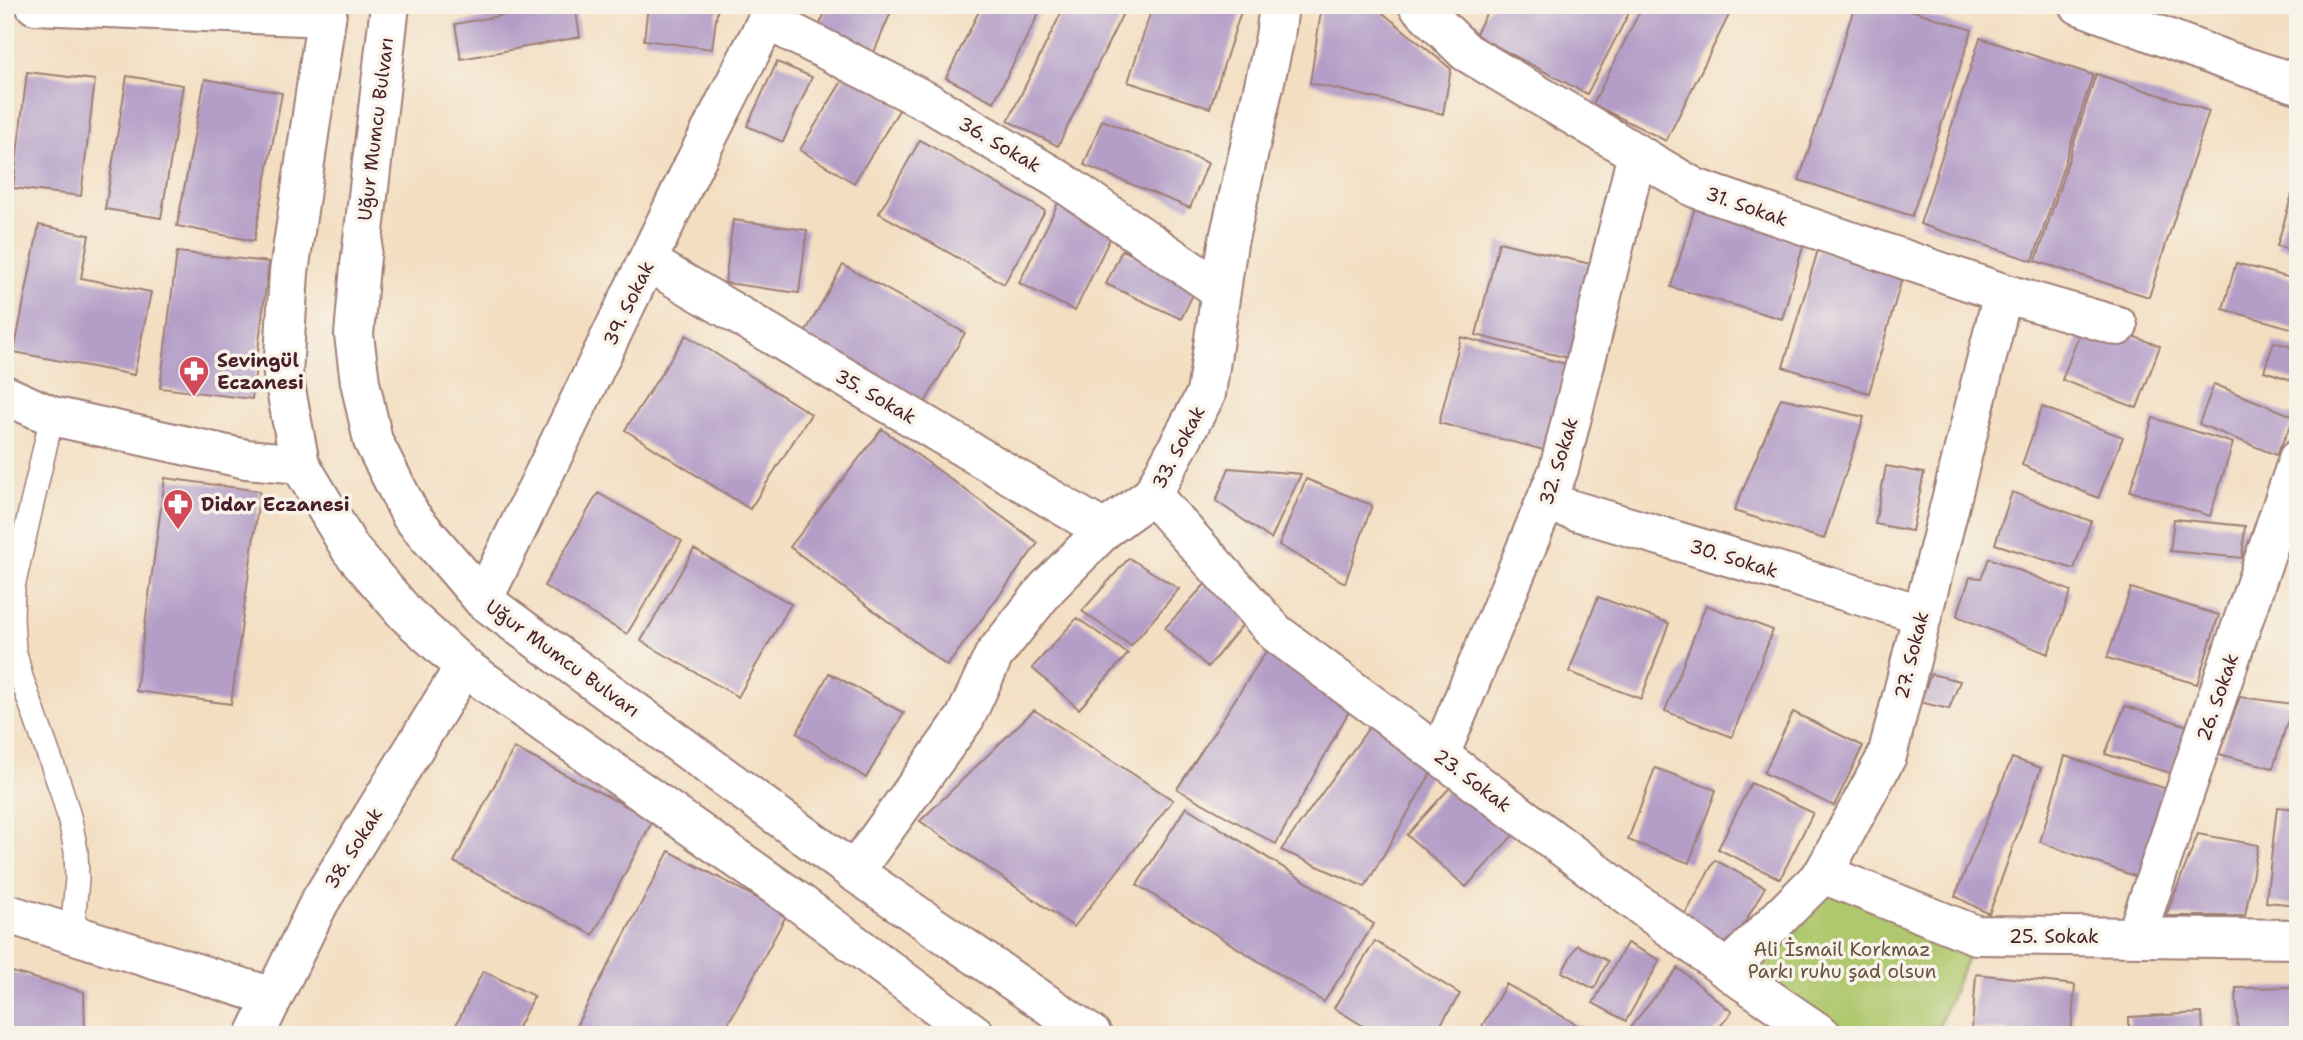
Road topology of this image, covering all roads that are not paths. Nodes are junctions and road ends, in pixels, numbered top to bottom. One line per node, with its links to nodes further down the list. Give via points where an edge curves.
1 (35, 5): 7 (street)
2 (398, 5): 6 (street)
3 (1279, 5): 12 (street, 33. Sokak)
4 (1418, 5): 10 (street, 31. Sokak, via 1466,52)
5 (2078, 5): 9 (street)
6 (390, 6): 22 (street, Uğur Mumcu Bulvarı, via 354,335 360,383 373,441 411,516)
7 (327, 11): 18 (street, via 289,272 283,361)
8 (769, 13): 11 (street, 39. Sokak); 12 (street, 36. Sokak, via 1058,178)
9 (2298, 84)
10 (1637, 154): 13 (street, 31. Sokak, via 1695,188); 20 (street, 32. Sokak, via 1559,469)
11 (648, 262): 21 (street, 35. Sokak); 22 (street, 39. Sokak)
12 (1220, 290): 19 (street, 33. Sokak, via 1206,394)
13 (2003, 293): 14 (street, 31. Sokak); 23 (street, 27. Sokak)
14 (2118, 326)
15 (5, 395): 16 (street)
16 (52, 416): 18 (street, via 246,458); 29 (lane, via 13,587 12,619 21,677 61,789 76,851)
17 (2298, 459): 30 (street, 26. Sokak)
18 (300, 464): 24 (street, via 351,550 407,615)
19 (1152, 495): 21 (street, 33. Sokak); 25 (street, 23. Sokak, via 1276,633)
20 (1546, 502): 23 (street, 30. Sokak); 25 (street, 32. Sokak)
21 (1104, 530): 26 (street, 33. Sokak, via 1047,588 994,655 965,718)
22 (483, 600): 26 (street, Uğur Mumcu Bulvarı)
23 (1921, 614): 27 (street, 27. Sokak, via 1886,756)
24 (464, 667): 33 (street, 38. Sokak, via 319,903); 35 (street, via 793,898)
25 (1440, 755): 32 (street, 23. Sokak)
26 (855, 872): 36 (street, Uğur Mumcu Bulvarı)
27 (1822, 874): 30 (street, 25. Sokak, via 1976,936); 32 (street, 27. Sokak)
28 (5, 913): 29 (street)
29 (72, 934): 33 (street)
30 (2136, 936): 31 (street, 25. Sokak)
31 (2298, 939)
32 (1727, 970): 37 (street, 23. Sokak)
33 (273, 997): 34 (street, 38. Sokak)
34 (255, 1035)
35 (976, 1035)
36 (1092, 1035)
37 (1822, 1035)

